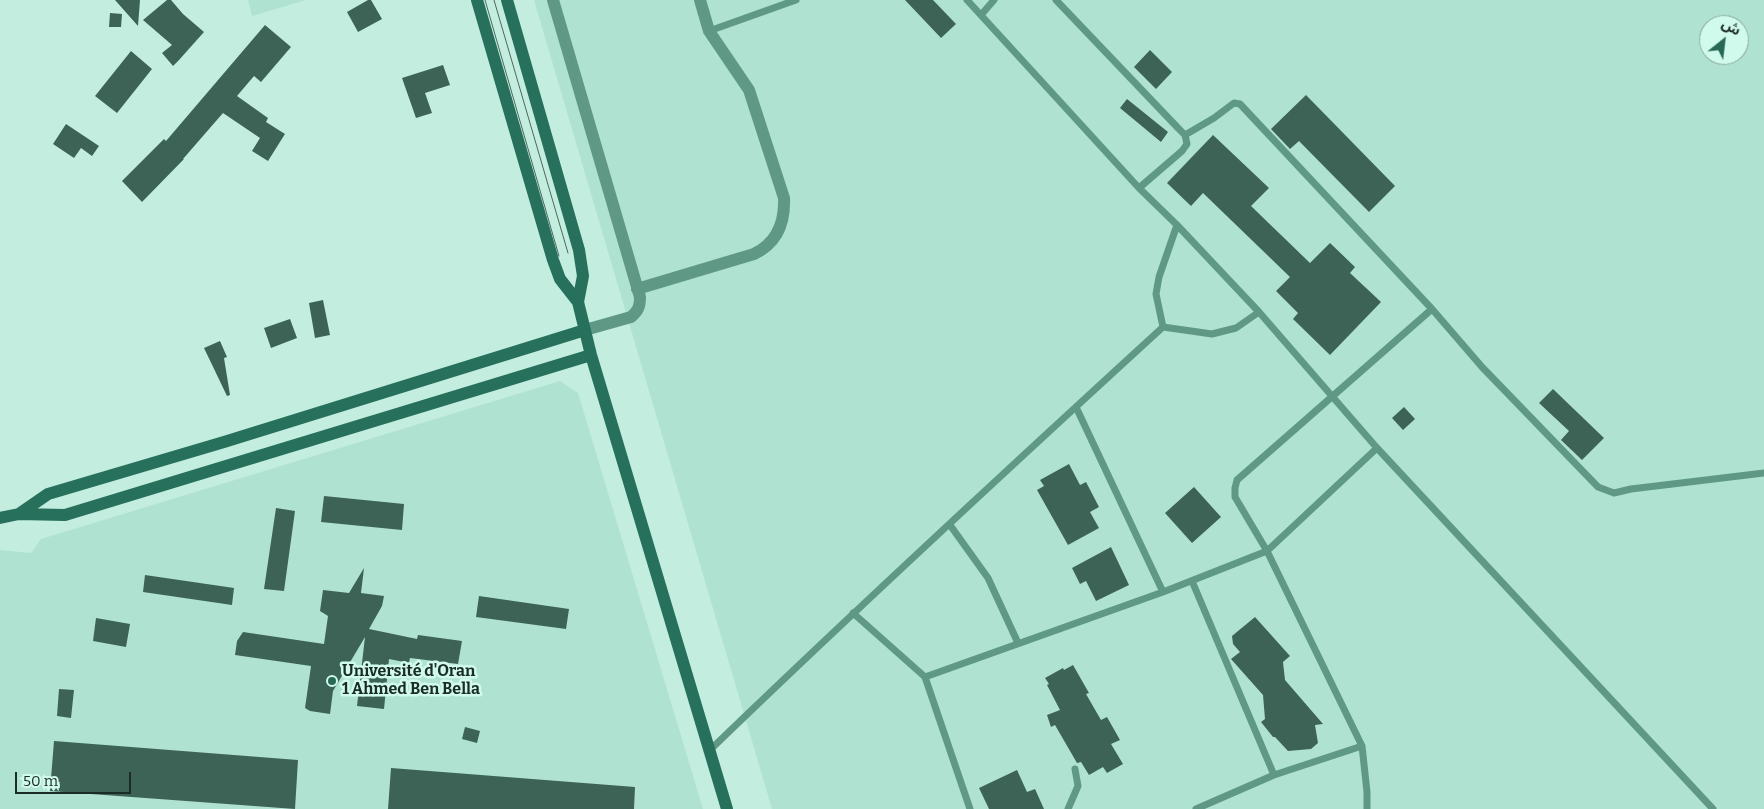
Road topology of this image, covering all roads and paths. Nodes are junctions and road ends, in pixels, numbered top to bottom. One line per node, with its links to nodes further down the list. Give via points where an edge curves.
1 (477, 0): 15 (street, via 556,270)
2 (506, 0): 15 (street, via 579,250 583,276)
3 (553, 0): 14 (street)
4 (700, 0): 10 (street)
5 (796, 0): 10 (lane)
6 (967, 0): 9 (lane)
7 (994, 0): 9 (lane)
8 (1056, 0): 11 (lane)
9 (981, 15): 12 (lane)
10 (709, 31): 14 (street, via 749,90 784,198 782,220 772,241 760,252)
11 (1185, 136): 12 (lane, via 1187,144 1182,151); 16 (lane, via 1234,103 1240,104)
12 (1139, 188): 13 (lane)
13 (1177, 225): 17 (lane); 18 (lane, via 1156,294)
14 (638, 289): 19 (street, via 640,305 637,313)
15 (578, 302): 19 (street)
16 (1432, 309): 21 (lane); 24 (lane, via 1482,367 1598,487 1614,493)
17 (1259, 312): 18 (lane, via 1236,328 1212,334); 21 (lane)
18 (1163, 327): 22 (lane)
19 (585, 330): 20 (street); 25 (street, via 48,494)
20 (591, 355): 25 (street, via 65,515); 35 (street)
21 (1332, 396): 23 (lane); 28 (lane, via 1237,480 1235,497)
22 (1076, 406): 27 (lane); 30 (lane)
23 (1378, 448): 28 (lane); 43 (lane)
24 (1764, 473)
25 (19, 514): 26 (street)
26 (0, 518)
27 (950, 525): 31 (lane); 32 (lane, via 988,578)
28 (1267, 551): 29 (lane); 34 (lane)
29 (1192, 581): 30 (lane); 37 (lane)
30 (1163, 592): 32 (lane)
31 (853, 612): 33 (lane); 35 (lane)
32 (1018, 643): 33 (lane)
33 (924, 677): 39 (lane)
34 (1362, 746): 37 (lane); 42 (lane)
35 (709, 751): 38 (street)
36 (1075, 769): 40 (lane, via 1078,786)
37 (1274, 775): 41 (lane)
38 (727, 809)
39 (970, 809)
40 (1068, 809)
41 (1196, 809)
42 (1367, 809)
43 (1713, 809)

